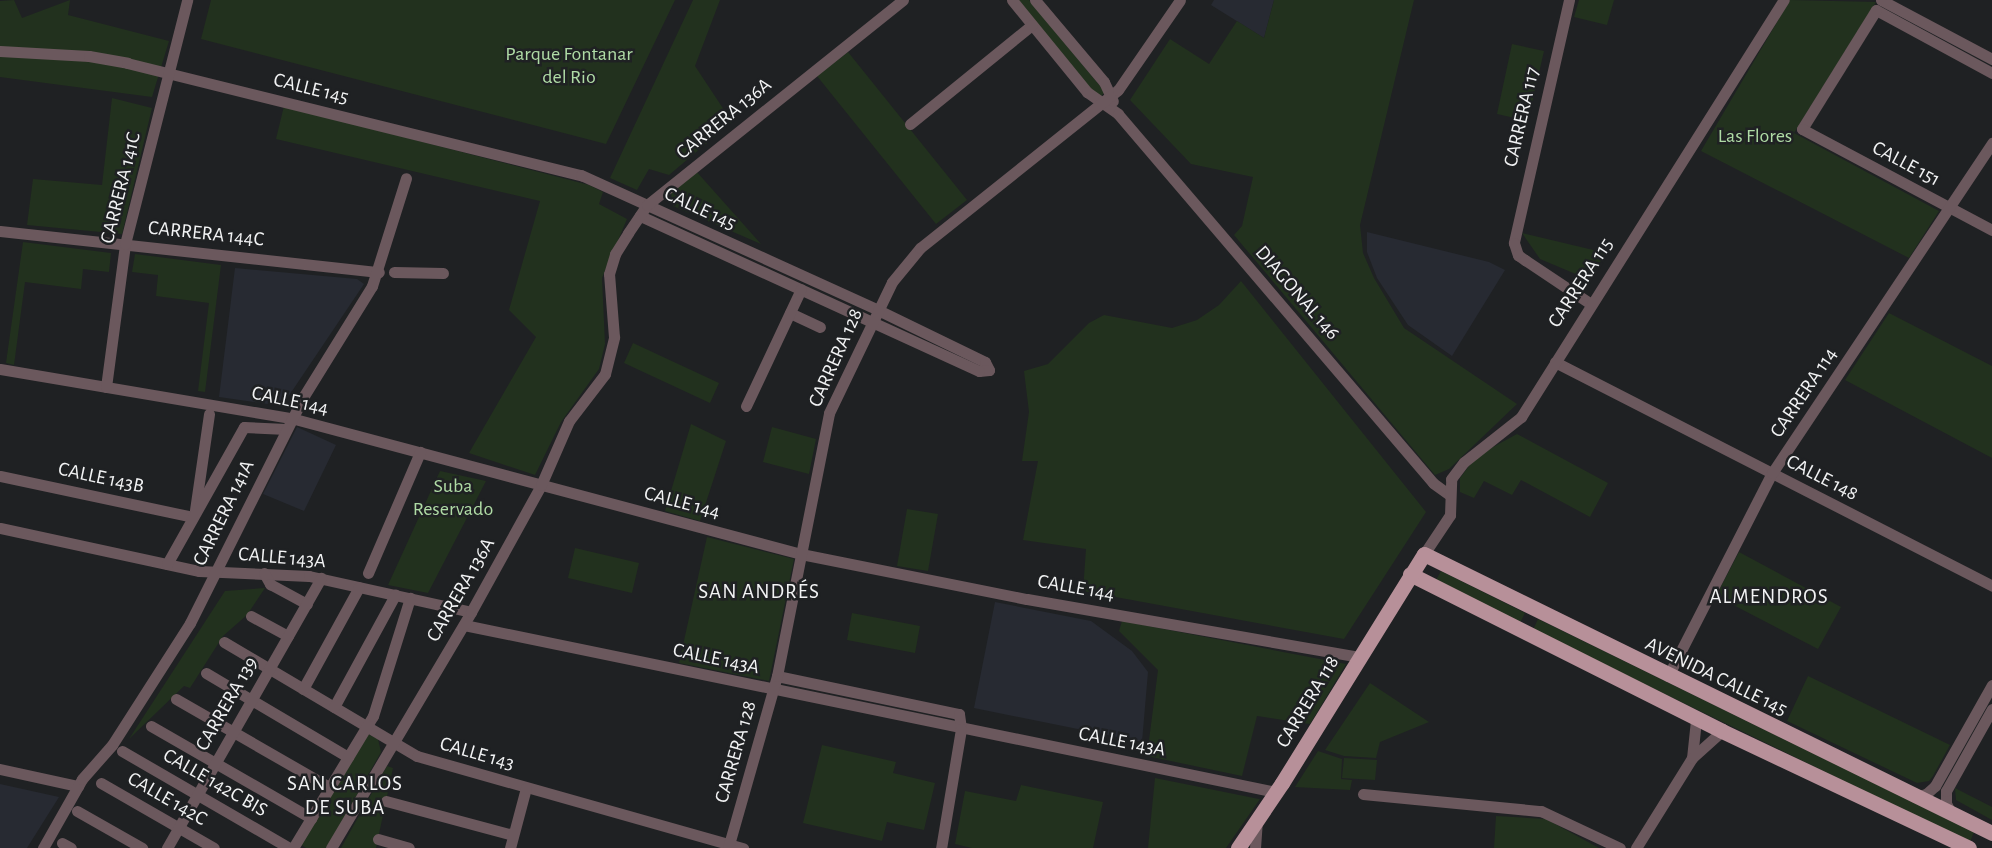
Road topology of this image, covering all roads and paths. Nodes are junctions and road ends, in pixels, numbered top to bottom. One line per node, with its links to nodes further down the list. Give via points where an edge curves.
1 (187, 0): 12 (street, CARRERA 141C)
2 (902, 0): 20 (street, CARRERA 136A)
3 (1012, 0): 9 (street, DIAGONAL 146)
4 (1035, 0): 14 (street, DIAGONAL 146, via 1104,82)
5 (1180, 0): 14 (street, CARRERA 128, via 1123,86)
6 (1570, 0): 30 (street, CARRERA 117, via 1514,243 1518,256)
7 (1784, 0): 30 (street, CARRERA 115)
8 (1879, 5): 11 (street); 13 (street); 21 (street, CALLE 151, via 1802,129)
9 (1032, 25): 15 (street, DIAGONAL 146, via 1087,92); 17 (street)
10 (0, 51): 12 (street, CALLE 145, via 89,56)
11 (1992, 59)
12 (170, 73): 20 (street, CALLE 145, via 564,170 596,180); 25 (street, CARRERA 141C)
13 (1992, 73)
14 (1111, 96): 15 (street, CARRERA 128); 16 (street, DIAGONAL 146)
15 (1101, 103): 16 (street, DIAGONAL 146); 31 (street, CARRERA 128, via 909,258 897,272)
16 (1118, 114): 46 (street, DIAGONAL 146, via 1433,483)
17 (910, 124)
18 (1992, 142): 21 (street, CARRERA 114)
19 (406, 178): 26 (street, CARRERA 141A)
20 (647, 205): 22 (street, CARRERA 136A); 31 (street, CALLE 145)
21 (1949, 208): 23 (street, CALLE 151); 43 (street, CARRERA 114)
22 (640, 216): 29 (street, CALLE 145); 45 (street, CARRERA 136A, via 615,254 609,274 614,337 610,361 600,382 570,421)
23 (1992, 230)
24 (0, 231): 25 (street, CARRERA 144C)
25 (125, 244): 26 (street, CARRERA 144C); 37 (street, CARRERA 141C)
26 (379, 272): 40 (street, CARRERA 141A)
27 (394, 272): 28 (street)
28 (444, 273)
29 (801, 289): 32 (street); 33 (street, CALLE 145)
30 (1591, 304): 35 (street, CARRERA 115)
31 (878, 310): 33 (street, CARRERA 128); 33 (street, CALLE 145, via 985,362 989,370 979,371)
32 (790, 313): 34 (street); 38 (street)
33 (872, 322): 49 (street, CARRERA 128, via 829,413)
34 (820, 327)
35 (1555, 362): 43 (street, CALLE 148); 46 (street, CARRERA 115, via 1521,416 1464,462 1450,479)
36 (0, 370): 37 (street, CALLE 144)
37 (106, 387): 40 (street, CALLE 144)
38 (746, 406)
39 (210, 414): 47 (street)
40 (292, 418): 41 (street, CARRERA 141A); 42 (street, CALLE 144)
41 (286, 430): 47 (street, via 244,427); 52 (street, CARRERA 141A, via 221,558)
42 (420, 452): 45 (street, CALLE 144); 54 (street)
43 (1772, 473): 57 (street, CALLE 148); 73 (street, CARRERA 114)
44 (0, 476): 47 (street, CALLE 143B)
45 (541, 485): 49 (street, CALLE 144); 63 (street, CARRERA 136A)
46 (1448, 494): 50 (street, CARRERA 115, via 1450,515)
47 (194, 517): 51 (street)
48 (0, 528): 51 (street, CALLE 143A)
49 (801, 554): 69 (street, CALLE 144, via 1027,599); 72 (street, CARRERA 128)
50 (1424, 554): 55 (main road, CARRERA 115); 62 (main road, AVENIDA CALLE 145)
51 (167, 564): 52 (street, CALLE 143A)
52 (217, 572): 53 (street, CALLE 143A); 94 (street, CARRERA 141A, via 190,623 112,745)
53 (264, 573): 56 (street, CALLE 143A); 61 (street, via 270,584)
54 (368, 573)
55 (1410, 574): 66 (main road); 69 (main road, CARRERA 118)
56 (321, 578): 58 (street, CALLE 143A); 61 (street, CARRERA 139)
57 (1992, 586)
58 (359, 587): 59 (street, CALLE 143A); 75 (street)
59 (395, 595): 60 (street, CALLE 143A); 79 (street)
60 (410, 598): 63 (street, CALLE 143A); 83 (street, via 383,689)
61 (307, 604): 67 (street, CARRERA 139)
62 (1536, 611): 66 (main road); 73 (main road, AVENIDA CALLE 145)
63 (471, 612): 65 (street, CARRERA 136A)
64 (251, 616): 67 (street)
65 (464, 625): 76 (street, CALLE 143A); 87 (street, CARRERA 136A)
66 (1525, 632): 81 (main road)
67 (288, 636): 70 (street, CARRERA 139)
68 (224, 642): 70 (street, CALLE 143)
69 (1359, 657): 97 (main road, CARRERA 118)
70 (268, 668): 75 (street, CALLE 143); 78 (street, CARRERA 139)
71 (206, 673): 78 (street)
72 (777, 676): 76 (street, CARRERA 128); 84 (street, CALLE 143A, via 952,710 961,718)
73 (1668, 676): 100 (main road, AVENIDA CALLE 145)
74 (1992, 685): 100 (street, via 1935,786)
75 (303, 689): 79 (street, CALLE 143)
76 (773, 690): 84 (street, CALLE 143A); 110 (street, CARRERA 128)
77 (176, 698): 85 (street)
78 (251, 699): 85 (street, CARRERA 139); 89 (street)
79 (334, 707): 83 (street, CALLE 143)
80 (1992, 709): 103 (street, via 1946,791 1946,803)
81 (1696, 718): 86 (main road); 90 (street)
82 (151, 726): 91 (street)
83 (367, 727): 87 (street, CALLE 143); 89 (street)
84 (961, 729): 97 (street, CALLE 143A); 120 (street)
85 (233, 731): 91 (street, CARRERA 139); 95 (street)
86 (1722, 731): 90 (street); 125 (main road)
87 (392, 742): 96 (street, CALLE 143, via 431,762); 116 (street, CARRERA 136A)
88 (122, 751): 99 (street, CALLE 142C BIS)
89 (348, 757): 95 (street)
90 (1692, 758): 124 (street)
91 (215, 763): 99 (street, CARRERA 139); 104 (street)
92 (0, 769): 94 (street)
93 (101, 783): 106 (street, CALLE 142C)
94 (78, 786): 111 (street, CARRERA 141A)
95 (329, 787): 104 (street)
96 (526, 788): 108 (street); 110 (street, CALLE 143)
97 (1276, 792): 105 (main road, CARRERA 118)
98 (1362, 794): 123 (street, via 1541,811)
99 (197, 795): 106 (street, CARRERA 139); 115 (street, CALLE 142C BIS)
100 (1914, 797): 103 (main road, AVENIDA CALLE 145)
101 (386, 801): 108 (street)
102 (77, 811): 112 (street)
103 (1952, 815): 107 (main road, AVENIDA CALLE 145)
104 (311, 818): 115 (street)
105 (1257, 819): 121 (main road, CARRERA 118); 122 (street)
106 (178, 828): 113 (street, CARRERA 139); 114 (street, CALLE 142C)
107 (1992, 833)
108 (513, 835): 118 (street)
109 (378, 839): 117 (street)
110 (728, 846): 119 (street, CALLE 143)
111 (42, 848)
112 (142, 848)
113 (167, 848)
114 (214, 848)
115 (291, 848)
116 (331, 848)
117 (409, 848)
118 (510, 848)
119 (743, 848)
120 (941, 848)
121 (1238, 848)
122 (1255, 848)
123 (1620, 848)
124 (1636, 848)
125 (1969, 848)

